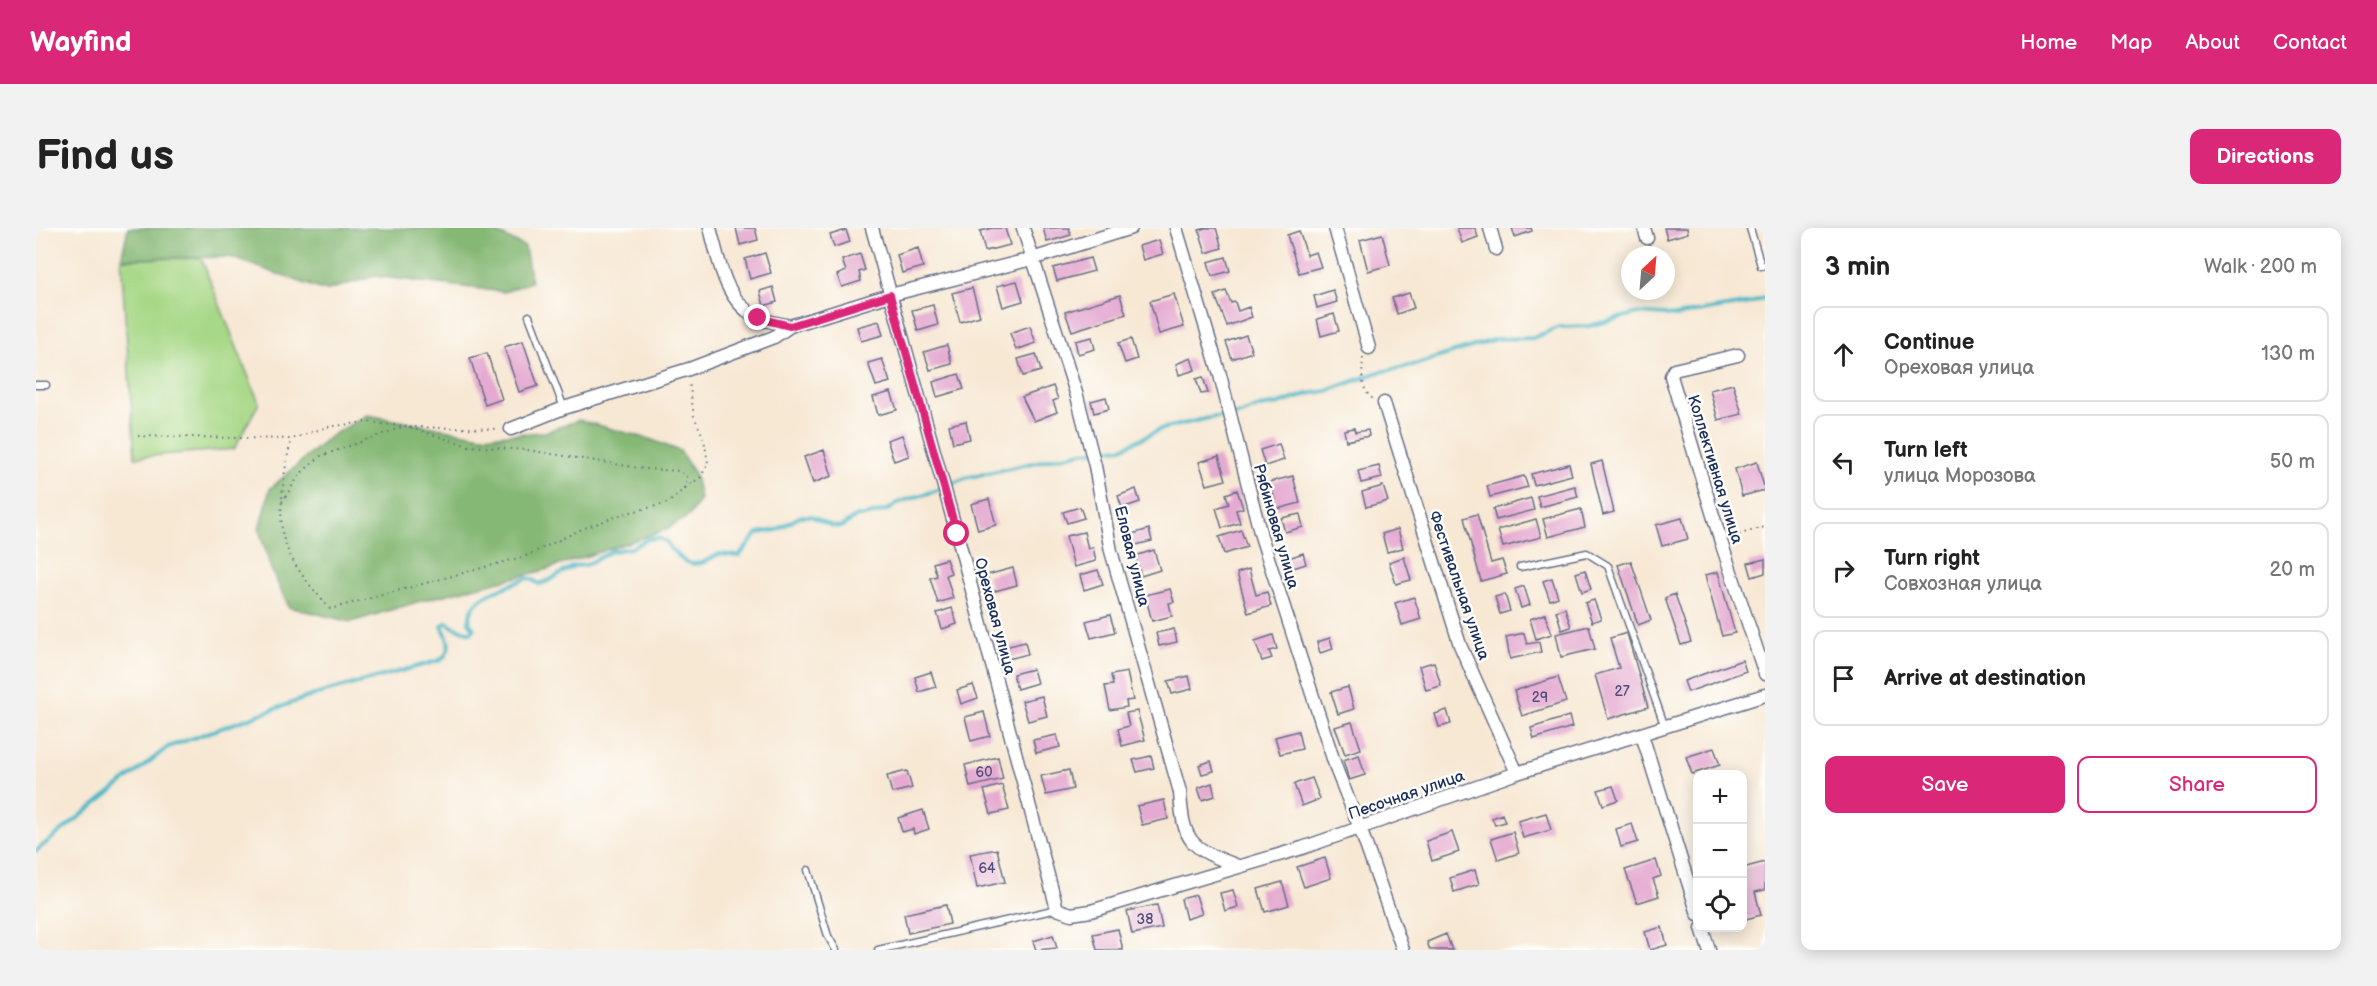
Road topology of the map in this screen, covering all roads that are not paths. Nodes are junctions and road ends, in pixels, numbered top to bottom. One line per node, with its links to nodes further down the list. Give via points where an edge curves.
1 (710, 228): 14 (street, via 727,286 741,306 758,318)
2 (872, 228): 12 (street, Ореховая улица)
3 (1023, 228): 10 (street, Еловая улица)
4 (1131, 228): 10 (street)
5 (1176, 228): 28 (street, Рябиновая улица, via 1261,536 1337,771)
6 (1335, 228): 15 (street)
7 (1490, 228): 9 (street)
8 (1750, 228): 11 (lane, via 1761,266)
9 (1496, 249)
10 (1032, 259): 12 (street); 29 (street, Еловая улица, via 1077,396 1111,551 1180,792 1185,832 1195,847)
11 (1765, 265)
12 (890, 295): 14 (street); 32 (street, Ореховая улица)
13 (529, 316): 20 (lane)
14 (790, 326): 20 (street, via 774,337 689,369)
15 (1369, 348)
16 (1738, 355): 23 (street, Коллективная улица, via 1674,370 1671,376)
17 (36, 385): 18 (lane)
18 (46, 385)
19 (1384, 403): 27 (street, Фестивальная улица, via 1460,645)
20 (564, 408): 21 (street)
21 (511, 429)
22 (1520, 567): 25 (lane, via 1587,553 1608,566)
23 (1765, 674)
24 (1765, 695): 25 (street, Песочная улица)
25 (1666, 728): 26 (street, Песочная улица)
26 (1642, 735): 27 (street, Песочная улица); 31 (street)
27 (1517, 773): 28 (street, Песочная улица)
28 (1360, 828): 29 (street, Песочная улица); 36 (street, Рябиновая улица)
29 (1238, 866): 32 (street, Песочная улица, via 1091,911 1071,914)
30 (808, 870): 34 (lane)
31 (1693, 898)
32 (1057, 909): 35 (lane)
33 (1704, 932): 37 (street)
34 (836, 950)
35 (878, 950)
36 (1403, 950)
37 (1709, 950)

